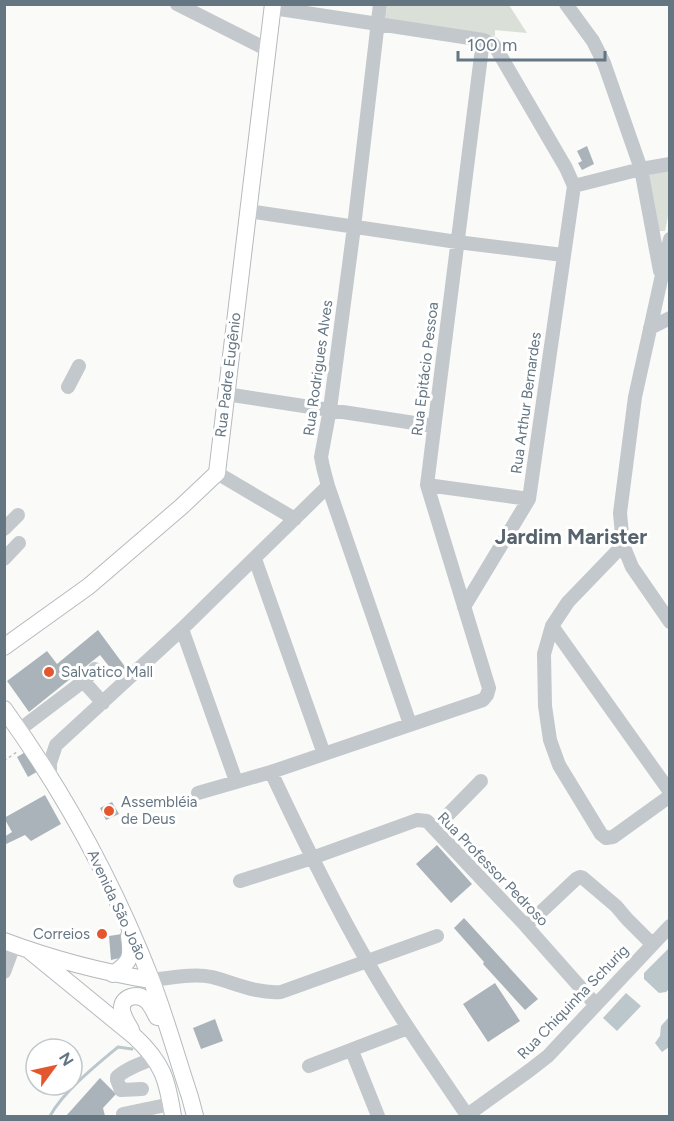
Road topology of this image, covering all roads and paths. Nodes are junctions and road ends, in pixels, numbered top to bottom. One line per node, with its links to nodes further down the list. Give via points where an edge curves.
1 (177, 4): 7 (street)
2 (380, 4): 5 (street, Rua Rodrigues Alves)
3 (566, 4): 9 (street, via 604,63)
4 (273, 6): 5 (street); 7 (main road, Rua Padre Eugênio)
5 (377, 25): 6 (street); 12 (street, Rua Rodrigues Alves)
6 (488, 42): 10 (street, via 566,168); 14 (street, Rua Epitácio Pessoa)
7 (268, 50): 11 (main road, Rua Padre Eugênio)
8 (669, 164): 9 (street)
9 (640, 169): 10 (street); 16 (street)
10 (573, 186): 15 (street, Rua Arthur Bernardes)
11 (249, 211): 12 (street); 21 (main road, Rua Padre Eugênio)
12 (354, 227): 14 (street); 22 (street, Rua Rodrigues Alves)
13 (669, 239): 16 (street)
14 (457, 242): 15 (street); 23 (street, Rua Epitácio Pessoa)
15 (563, 255): 27 (street, Rua Arthur Bernardes)
16 (661, 278): 18 (street)
17 (669, 318): 18 (street)
18 (650, 328): 32 (street, via 635,397 623,490)
19 (79, 366): 20 (street)
20 (68, 387)
21 (226, 394): 22 (street); 24 (main road, Rua Padre Eugênio)
22 (330, 409): 23 (street); 26 (street, Rua Rodrigues Alves, via 321,458)
23 (434, 426): 25 (street, Rua Epitácio Pessoa)
24 (217, 473): 29 (street); 39 (main road, via 89,586)
25 (427, 485): 27 (street); 35 (street, Rua Epitácio Pessoa)
26 (328, 486): 29 (street); 44 (street, Rua Rodrigues Alves)
27 (529, 499): 35 (street, Rua Arthur Bernardes)
28 (18, 515): 30 (street)
29 (295, 519): 34 (street)
30 (4, 529)
31 (19, 543): 33 (street)
32 (623, 545): 36 (street, via 632,567); 37 (street, via 568,602)
33 (4, 559)
34 (255, 559): 38 (street); 46 (street)
35 (464, 607): 44 (street, Rua Epitácio Pessoa, via 489,688 487,695 483,700)
36 (669, 622)
37 (552, 626): 52 (street); 54 (street, via 544,654 550,740 559,765 601,834 613,837)
38 (182, 629): 42 (street); 51 (street)
39 (4, 647)
40 (95, 669): 41 (street)
41 (84, 682): 42 (street); 45 (street)
42 (103, 703): 49 (street, via 56,745)
43 (4, 709): 45 (main road, Avenida São João)
44 (410, 724): 46 (street)
45 (23, 737): 47 (path); 49 (main road, Avenida São João)
46 (324, 754): 48 (street)
47 (4, 761)
48 (271, 772): 51 (street); 56 (street)
49 (50, 780): 58 (main road, Avenida São João, via 87,841)
50 (482, 781): 55 (street)
51 (236, 782): 53 (street)
52 (669, 792)
53 (198, 793)
54 (669, 796)
55 (435, 828): 56 (street, Rua Professor Pedroso, via 427,821 417,820); 59 (street, Rua Professor Pedroso)
56 (312, 858): 57 (street, Rua Professor Pedroso); 65 (street)
57 (240, 881)
58 (126, 921): 67 (main road, via 130,958); 68 (main road, Avenida São João)
59 (525, 926): 63 (street, via 580,877 616,906); 69 (street, Rua Professor Pedroso)
60 (669, 926): 63 (street, Rua Chiquinha Schurig)
61 (437, 936): 65 (street)
62 (9, 943): 64 (main road); 66 (street)
63 (652, 944): 69 (street, Rua Chiquinha Schurig)
64 (30, 951): 67 (main road); 71 (main road)
65 (367, 961): 68 (street, via 272,993 212,977); 70 (street)
66 (4, 972)
67 (113, 974): 68 (main road)
68 (151, 980): 73 (main road, Avenida São João)
69 (596, 1005): 81 (street, Rua Chiquinha Schurig, via 540,1063)
70 (408, 1028): 72 (street); 81 (street)
71 (134, 1036): 73 (main road, via 122,1005 137,996 147,1000); 74 (main road)
72 (352, 1051): 75 (street); 80 (street)
73 (175, 1052): 79 (main road, Avenida São João)
74 (155, 1058): 76 (street, via 117,1077 121,1090); 77 (main road, via 164,1075)
75 (309, 1066)
76 (142, 1089)
77 (172, 1110): 78 (street)
78 (123, 1114)
79 (195, 1116)
80 (378, 1116)
81 (466, 1116)

